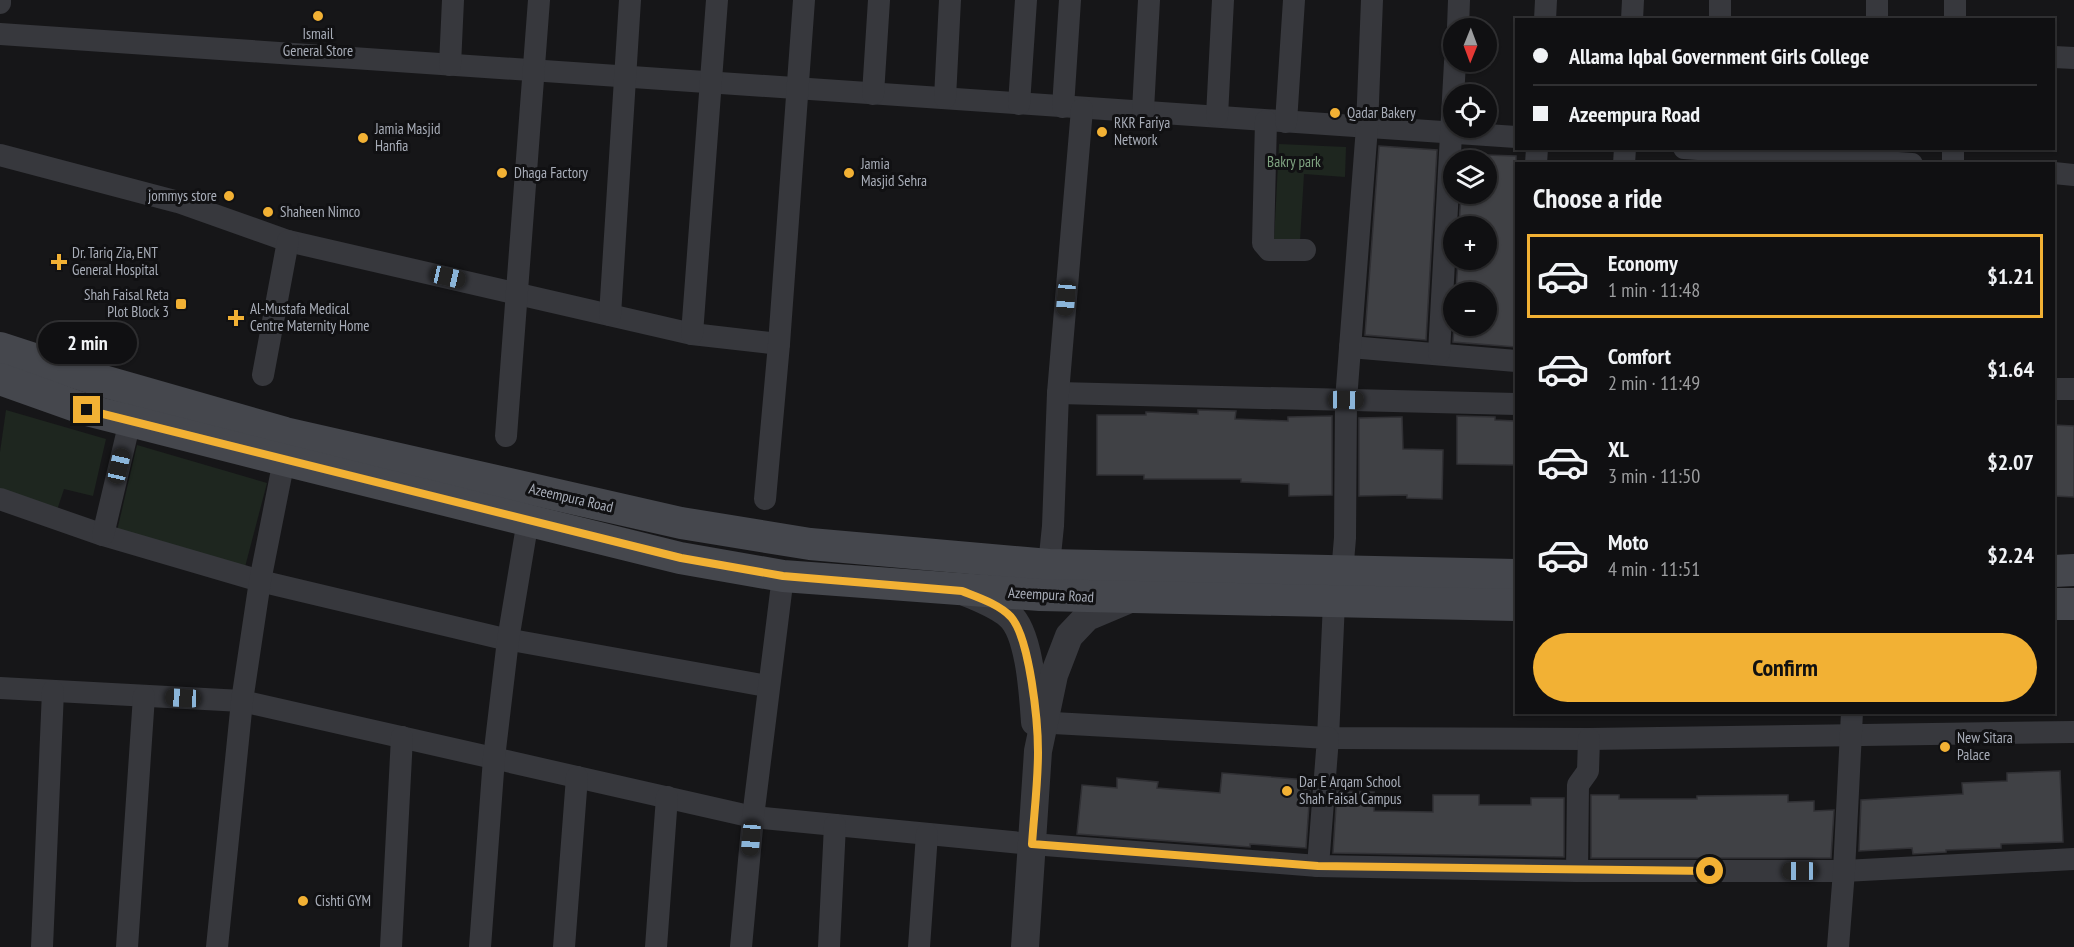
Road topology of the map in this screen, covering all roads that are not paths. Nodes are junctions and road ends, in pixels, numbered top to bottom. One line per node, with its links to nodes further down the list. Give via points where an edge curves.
1 (453, 0): 29 (street)
2 (539, 0): 30 (street)
3 (630, 0): 31 (street)
4 (717, 0): 32 (street)
5 (804, 0): 33 (street)
6 (879, 0): 34 (street)
7 (950, 0): 35 (street)
8 (1026, 0): 36 (street)
9 (1070, 0): 37 (street)
10 (1149, 0): 38 (street)
11 (1223, 0): 39 (street)
12 (1294, 0): 40 (street)
13 (1372, 0): 41 (street)
14 (1460, 0): 20 (street)
15 (1546, 0): 21 (street)
16 (1633, 0): 22 (street)
17 (1720, 0): 23 (street)
18 (1877, 0): 24 (street)
19 (1955, 0): 25 (street)
20 (1459, 18)
21 (1545, 18)
22 (1632, 18)
23 (1720, 18)
24 (1877, 18)
25 (1955, 18)
26 (0, 34): 29 (street)
27 (2055, 57): 28 (street)
28 (2074, 58)
29 (450, 65): 30 (street)
30 (535, 70): 31 (street); 56 (street)
31 (625, 77): 32 (street); 57 (street)
32 (712, 81): 33 (street); 58 (street)
33 (797, 88): 34 (street); 59 (street)
34 (873, 94): 35 (street)
35 (945, 98): 36 (street)
36 (1019, 104): 37 (street)
37 (1073, 108): 38 (street); 68 (street)
38 (1143, 110): 39 (street)
39 (1217, 116): 40 (street)
40 (1276, 121): 41 (street); 55 (street, via 1263,243 1269,250)
41 (1367, 127): 42 (street); 60 (street)
42 (1443, 132)
43 (1497, 136): 44 (street)
44 (1515, 137)
45 (1451, 138): 62 (street)
46 (1694, 150): 47 (street)
47 (1715, 154): 50 (street)
48 (0, 155): 54 (street, via 178,202)
49 (1878, 158): 50 (street); 51 (street)
50 (1796, 160)
51 (1901, 162)
52 (2055, 173): 53 (street)
53 (2074, 175)
54 (288, 241): 56 (street); 64 (street)
55 (1305, 250)
56 (516, 293): 57 (street); 72 (street)
57 (610, 315): 58 (street)
58 (692, 334): 59 (street)
59 (779, 344): 75 (street)
60 (1350, 347): 62 (street); 69 (street)
61 (0, 348): 78 (main road, Azeempura Road, via 285,433 681,523 810,544)
62 (1439, 353): 63 (street)
63 (1515, 361)
64 (263, 375)
65 (0, 379): 71 (main road, Azeempura Road)
66 (2055, 389): 67 (street)
67 (2074, 389)
68 (1058, 393): 69 (street); 78 (street)
69 (1346, 400): 70 (street); 84 (street, via 1345,538)
70 (1515, 404)
71 (130, 421): 73 (main road, Azeempura Road); 77 (street)
72 (506, 436)
73 (284, 460): 76 (main road, Azeempura Road); 83 (street)
74 (0, 499): 77 (street)
75 (765, 499)
76 (528, 520): 82 (main road, Azeempura Road, via 681,558); 91 (street)
77 (103, 535): 83 (street)
78 (1048, 565): 84 (main road, Azeempura Road)
79 (2074, 570): 80 (main road)
80 (2055, 571)
81 (1515, 575): 84 (main road, Azeempura Road)
82 (783, 576): 85 (main road, Azeempura Road); 92 (street)
83 (260, 581): 91 (street); 96 (street)
84 (1360, 583): 87 (main road, Azeempura Road); 90 (main road, Azeempura Road)
85 (962, 591): 86 (main road, Azeempura Road); 98 (street, via 1010,616 1021,634)
86 (1132, 598): 87 (main road, Azeempura Road); 98 (street, via 1087,617 1069,636)
87 (1334, 602): 102 (street)
88 (2055, 604): 89 (main road)
89 (2074, 604)
90 (1515, 605)
91 (508, 640): 92 (street); 104 (street)
92 (767, 686): 107 (street)
93 (0, 688): 94 (street)
94 (53, 691): 95 (street); 115 (street)
95 (144, 696): 96 (street); 116 (street)
96 (242, 701): 101 (street); 117 (street)
97 (1852, 714): 100 (street)
98 (1040, 723): 102 (street); 110 (street)
99 (2074, 732): 100 (street)
100 (1851, 736): 103 (street); 114 (street)
101 (402, 737): 104 (street); 118 (street)
102 (1328, 738): 103 (street); 112 (street)
103 (1589, 740): 113 (street, via 1588,771 1578,785)
104 (494, 758): 105 (street); 119 (street)
105 (577, 777): 106 (street); 120 (street)
106 (667, 797): 107 (street); 121 (street)
107 (753, 817): 108 (street); 122 (street)
108 (835, 825): 109 (street); 123 (street)
109 (927, 834): 110 (street); 124 (street)
110 (1032, 844): 112 (street); 125 (street)
111 (2074, 860): 114 (street)
112 (1318, 866): 113 (street)
113 (1577, 871): 114 (street)
114 (1844, 871): 126 (street)
115 (42, 947)
116 (127, 947)
117 (217, 947)
118 (391, 947)
119 (480, 947)
120 (564, 947)
121 (657, 947)
122 (741, 947)
123 (829, 947)
124 (919, 947)
125 (1025, 947)
126 (1838, 947)

